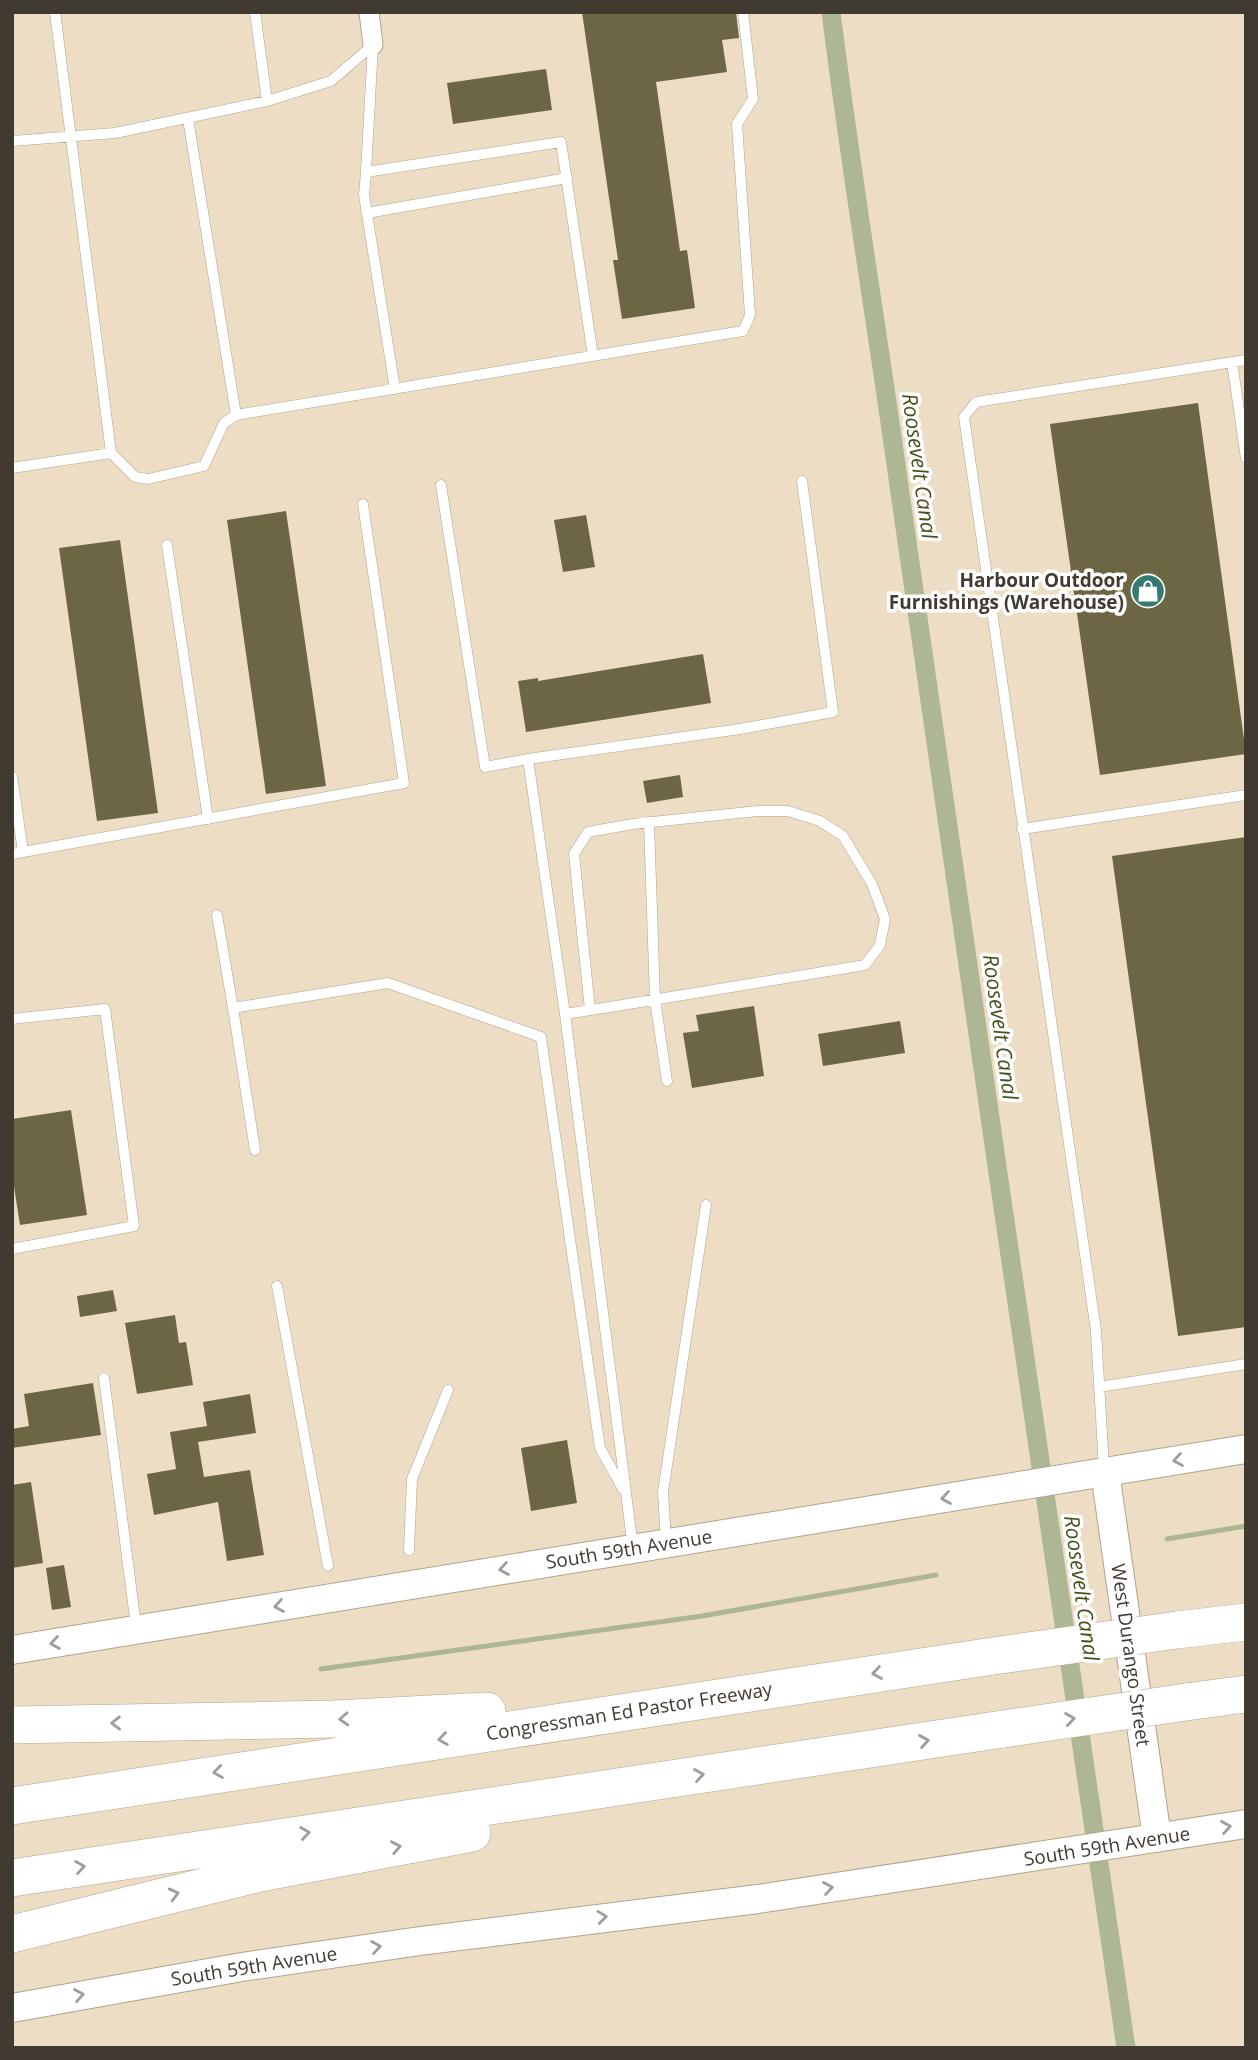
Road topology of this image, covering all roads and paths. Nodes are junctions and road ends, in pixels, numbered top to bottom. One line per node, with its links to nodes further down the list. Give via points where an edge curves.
1 (55, 12): 8 (lane)
2 (255, 12): 6 (lane)
3 (369, 12): 5 (street)
4 (743, 12): 13 (lane, via 753,99 737,124 750,315 743,331)
5 (373, 45): 6 (lane, via 331,81); 10 (lane)
6 (267, 101): 7 (lane)
7 (188, 119): 8 (lane); 17 (lane)
8 (71, 136): 9 (lane); 18 (lane)
9 (12, 141)
10 (366, 172): 11 (lane, via 561,142); 12 (lane)
11 (567, 178): 12 (lane); 13 (lane)
12 (367, 213): 16 (lane)
13 (593, 356): 16 (lane)
14 (1246, 360): 15 (lane)
15 (1232, 362): 19 (lane); 30 (lane, via 976,402 964,417)
16 (395, 389): 17 (lane)
17 (236, 415): 18 (lane, via 224,423 204,466 190,471 148,480 135,477)
18 (111, 453): 20 (lane)
19 (1246, 458)
20 (12, 468)
21 (802, 481): 25 (lane, via 833,712)
22 (441, 485): 25 (lane, via 485,767)
23 (363, 504): 28 (lane, via 404,783)
24 (167, 545): 28 (lane)
25 (528, 759): 36 (lane)
26 (12, 776): 31 (lane)
27 (1246, 795): 30 (lane)
28 (208, 819): 31 (lane)
29 (649, 822): 33 (lane); 33 (lane, via 758,811 806,814 843,836 872,884 885,919 880,945 865,965); 35 (lane, via 588,832 574,853)
30 (1023, 830): 45 (lane, via 1096,1331)
31 (18, 853)
32 (217, 915): 34 (lane)
33 (656, 1000): 35 (lane); 38 (lane)
34 (233, 1008): 39 (lane); 49 (lane, via 388,983 541,1037 600,1447)
35 (590, 1010): 36 (lane)
36 (565, 1014): 49 (lane)
37 (12, 1019): 41 (lane, via 105,1009 134,1226)
38 (667, 1081)
39 (255, 1150)
40 (706, 1205): 50 (lane, via 663,1492)
41 (12, 1250)
42 (277, 1286): 53 (lane)
43 (1246, 1364): 45 (lane)
44 (104, 1378): 55 (lane)
45 (1099, 1387): 48 (lane)
46 (448, 1390): 52 (lane, via 412,1479)
47 (1246, 1449): 48 (main road, South 59th Avenue, one-way to 48)
48 (1105, 1472): 50 (main road, South 59th Avenue, one-way to 50); 63 (main road, West Durango Street)
49 (625, 1492): 51 (lane)
50 (666, 1543): 51 (main road, South 59th Avenue)
51 (633, 1548): 55 (main road, South 59th Avenue, one-way to 55)
52 (408, 1550)
53 (328, 1566)
54 (1246, 1622): 58 (highway, Congressman Ed Pastor Freeway, one-way to 58, bridge)
55 (136, 1630): 56 (main road, South 59th Avenue, one-way to 56)
56 (12, 1650)
57 (1246, 1694): 60 (highway, one-way to 57, bridge)
58 (583, 1718): 59 (highway, one-way to 59, via 482,1711 334,1719); 61 (highway, Congressman Ed Pastor Freeway, one-way to 61)
59 (12, 1725)
60 (644, 1783): 64 (highway, one-way to 60); 65 (highway, one-way to 60, via 260,1873 595,1810)
61 (12, 1806)
62 (1246, 1824): 63 (main road, South 59th Avenue, one-way to 62)
63 (1157, 1838): 66 (main road, South 59th Avenue, one-way to 63, via 242,1967 758,1899)
64 (12, 1878)
65 (12, 1934)
66 (12, 2008)

